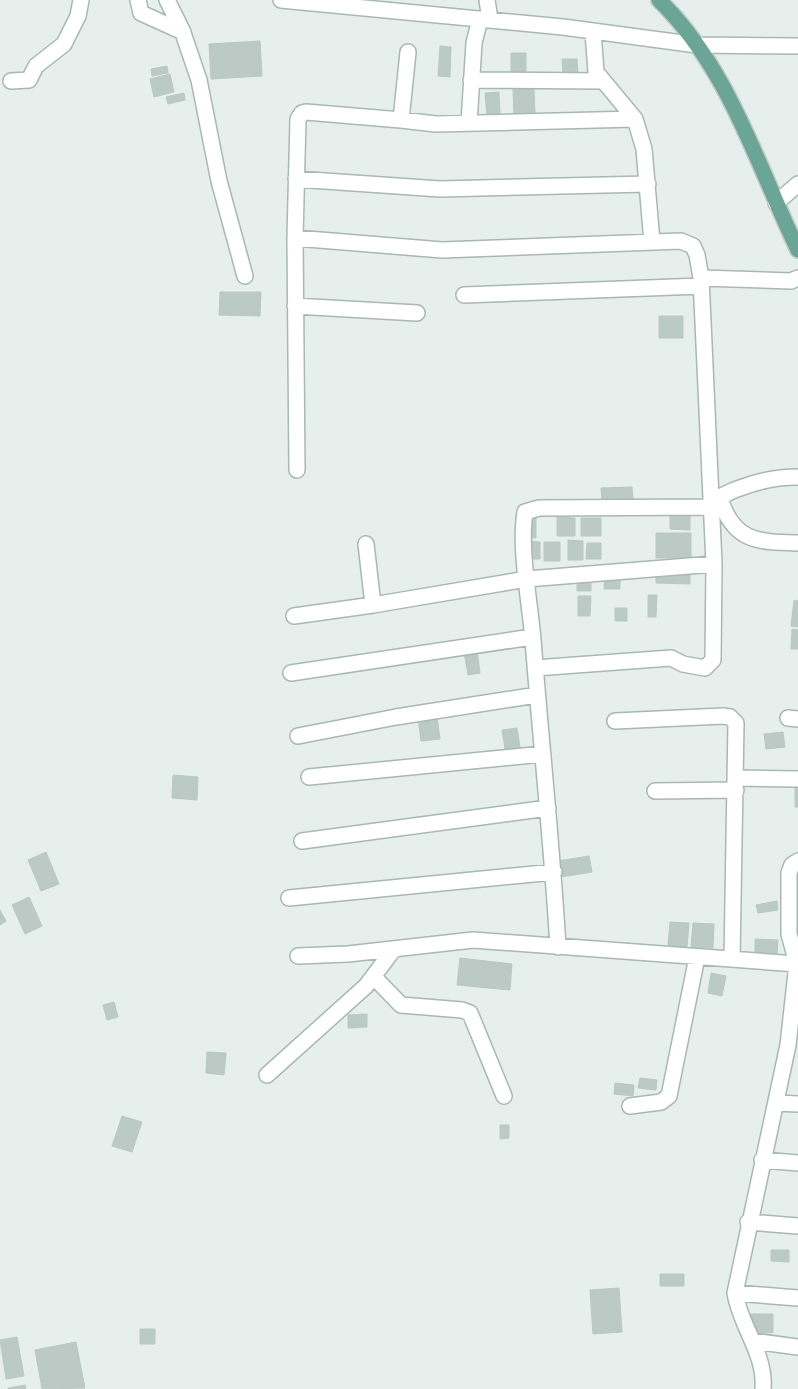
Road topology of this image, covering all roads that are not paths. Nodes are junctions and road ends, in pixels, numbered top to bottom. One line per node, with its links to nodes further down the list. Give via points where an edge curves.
1 (80, 0): 14 (street, via 78,16 62,47 36,66 29,80)
2 (138, 0): 8 (street, via 141,13)
3 (167, 0): 8 (street)
4 (280, 0): 7 (street)
5 (487, 0): 7 (street)
6 (659, 0): 10 (main road)
7 (485, 20): 9 (street); 13 (street, via 474,43)
8 (183, 32): 26 (street, via 199,80 218,181)
9 (593, 32): 10 (street); 15 (street, via 596,72)
10 (697, 45): 11 (street); 22 (main road, via 744,126)
11 (798, 46)
12 (408, 52): 17 (street)
13 (471, 80): 15 (street); 18 (street)
14 (11, 81)
15 (603, 81): 16 (street)
16 (636, 119): 18 (street); 20 (street)
17 (401, 120): 18 (street); 19 (street, via 302,113 297,124)
18 (469, 124)
19 (296, 179): 20 (street, via 440,189); 23 (street)
20 (648, 184): 24 (street)
21 (798, 184): 22 (street)
22 (776, 203): 25 (main road)
23 (295, 238): 24 (street, via 442,250); 30 (street)
24 (652, 242): 28 (street, via 681,241 693,246 698,255)
25 (798, 250)
26 (245, 276)
27 (798, 278): 28 (street, via 791,281)
28 (701, 282): 29 (street); 34 (street)
29 (464, 295)
30 (296, 306): 31 (street); 32 (street)
31 (417, 313)
32 (298, 470)
33 (798, 477): 34 (street, via 738,488)
34 (714, 502): 35 (street, via 741,534 768,542); 37 (street); 38 (street, via 529,509 523,523)
35 (798, 542)
36 (366, 544): 39 (street)
37 (714, 564): 38 (street); 42 (street, via 713,660 705,668 671,658)
38 (527, 580): 39 (street); 41 (street)
39 (373, 605): 40 (street)
40 (294, 616)
41 (532, 636): 42 (street); 43 (street)
42 (535, 668): 44 (street)
43 (290, 674)
44 (537, 695): 46 (street); 47 (street)
45 (616, 721): 50 (street, via 730,717 736,723)
46 (298, 736)
47 (543, 754): 48 (street); 52 (street)
48 (309, 778)
49 (798, 780): 50 (street)
50 (736, 784): 51 (street); 61 (street)
51 (655, 791)
52 (548, 808): 53 (street); 55 (street)
53 (302, 841)
54 (798, 861): 62 (street, via 789,873 788,900 790,934)
55 (554, 872): 56 (street); 57 (street)
56 (289, 898)
57 (558, 947): 58 (street, via 473,940); 60 (street)
58 (394, 949): 59 (street); 63 (street)
59 (298, 956)
60 (697, 957): 61 (street); 69 (street, via 669,1096 661,1102)
61 (732, 959): 62 (street)
62 (797, 964): 64 (street)
63 (374, 977): 65 (street); 66 (street, via 400,1005 470,1013)
64 (793, 1045): 67 (street)
65 (267, 1074)
66 (504, 1096)
67 (776, 1103): 68 (street); 70 (street)
68 (798, 1104)
69 (630, 1106)
70 (762, 1160): 71 (street); 72 (street)
71 (798, 1163)
72 (748, 1222): 73 (street); 74 (street)
73 (798, 1226)
74 (734, 1293): 75 (street); 76 (street)
75 (798, 1298)
76 (753, 1341): 77 (street); 78 (street, via 764,1374)
77 (798, 1347)
78 (763, 1389)

